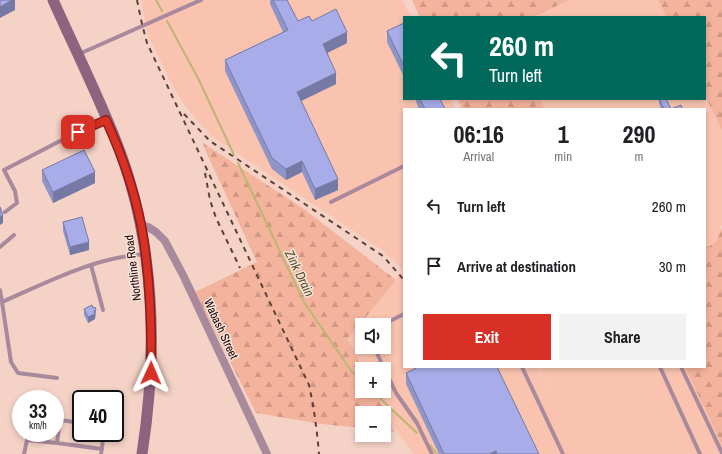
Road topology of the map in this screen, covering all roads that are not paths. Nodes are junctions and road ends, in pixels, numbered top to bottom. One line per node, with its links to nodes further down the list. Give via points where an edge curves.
1 (52, 0): 3 (street, Northline Road)
2 (201, 0): 3 (lane)
3 (77, 55): 4 (street, Northline Road)
4 (106, 120): 7 (lane, via 91,125 4,170 16,191 17,203); 8 (street, Northline Road, via 128,176)
5 (403, 166): 6 (lane)
6 (331, 202)
7 (5, 212)
8 (141, 225): 11 (street, Northline Road); 29 (street, Wabash Street, via 156,232 165,241)
9 (14, 235): 10 (lane)
10 (0, 247)
11 (145, 254): 12 (lane, via 129,255); 28 (street, Northline Road, via 151,359 150,394)
12 (91, 266): 14 (lane); 15 (lane)
13 (0, 290): 14 (lane)
14 (2, 302): 22 (lane, via 11,362 18,373)
15 (103, 310)
16 (403, 314): 17 (lane)
17 (391, 320)
18 (377, 354): 30 (lane, via 396,393 417,422)
19 (522, 368): 31 (lane)
20 (660, 368): 32 (lane)
21 (681, 368): 33 (lane)
22 (58, 378)
23 (72, 422): 25 (lane, via 60,420)
24 (103, 442): 26 (lane)
25 (57, 443): 26 (lane); 27 (lane, via 27,440)
26 (101, 452)
27 (24, 454)
28 (142, 454)
29 (267, 454)
30 (432, 454)
31 (563, 454)
32 (700, 454)
33 (722, 454)

